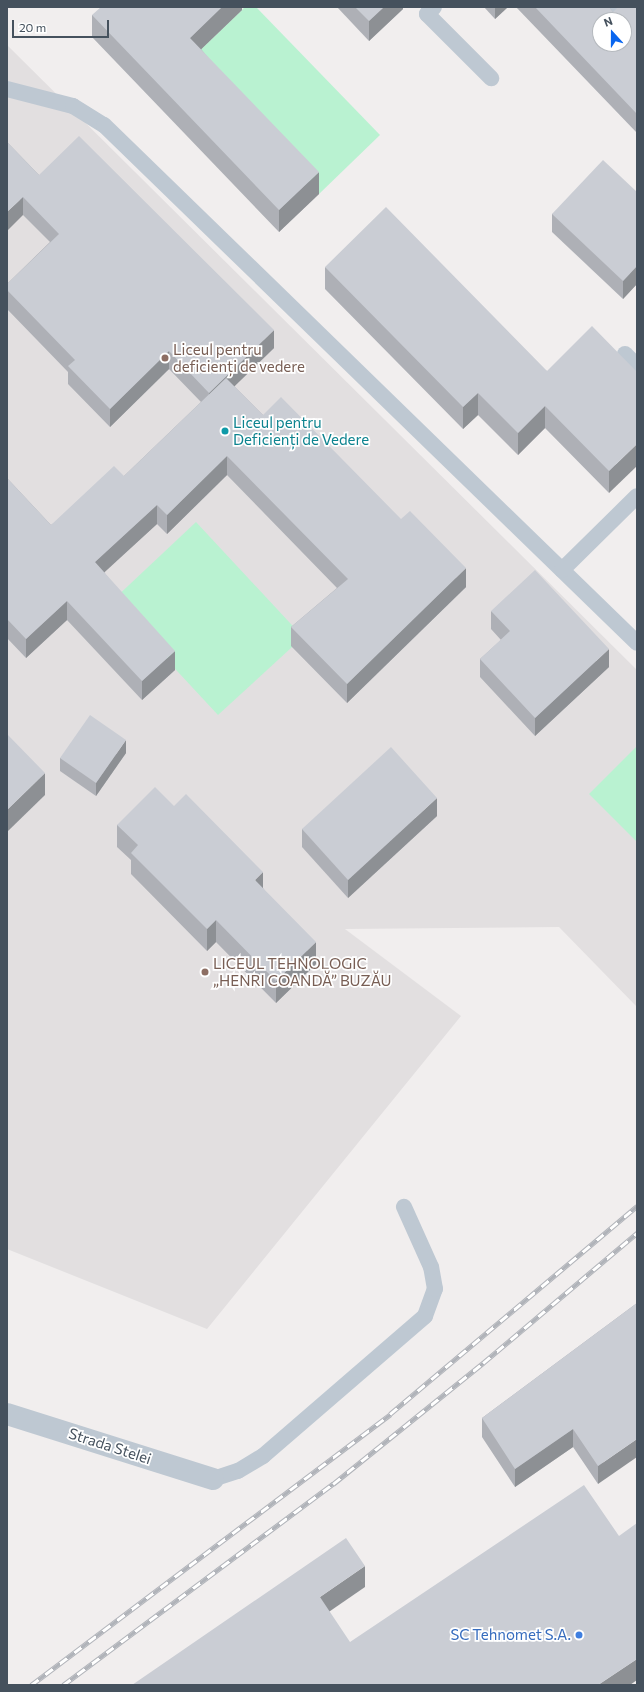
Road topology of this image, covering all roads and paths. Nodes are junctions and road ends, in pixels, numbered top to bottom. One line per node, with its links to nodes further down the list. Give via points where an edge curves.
1 (434, 7): 2 (lane, via 427,14)
2 (491, 78)
3 (7, 89): 7 (lane, via 73,106 104,125)
4 (625, 354): 5 (lane)
5 (637, 366)
6 (637, 496): 7 (lane)
7 (562, 570): 8 (lane)
8 (637, 643)
9 (404, 1207): 11 (lane, via 430,1267 435,1289 425,1316 263,1456 238,1471)
10 (7, 1414): 11 (street, Strada Stelei)
11 (213, 1479)

